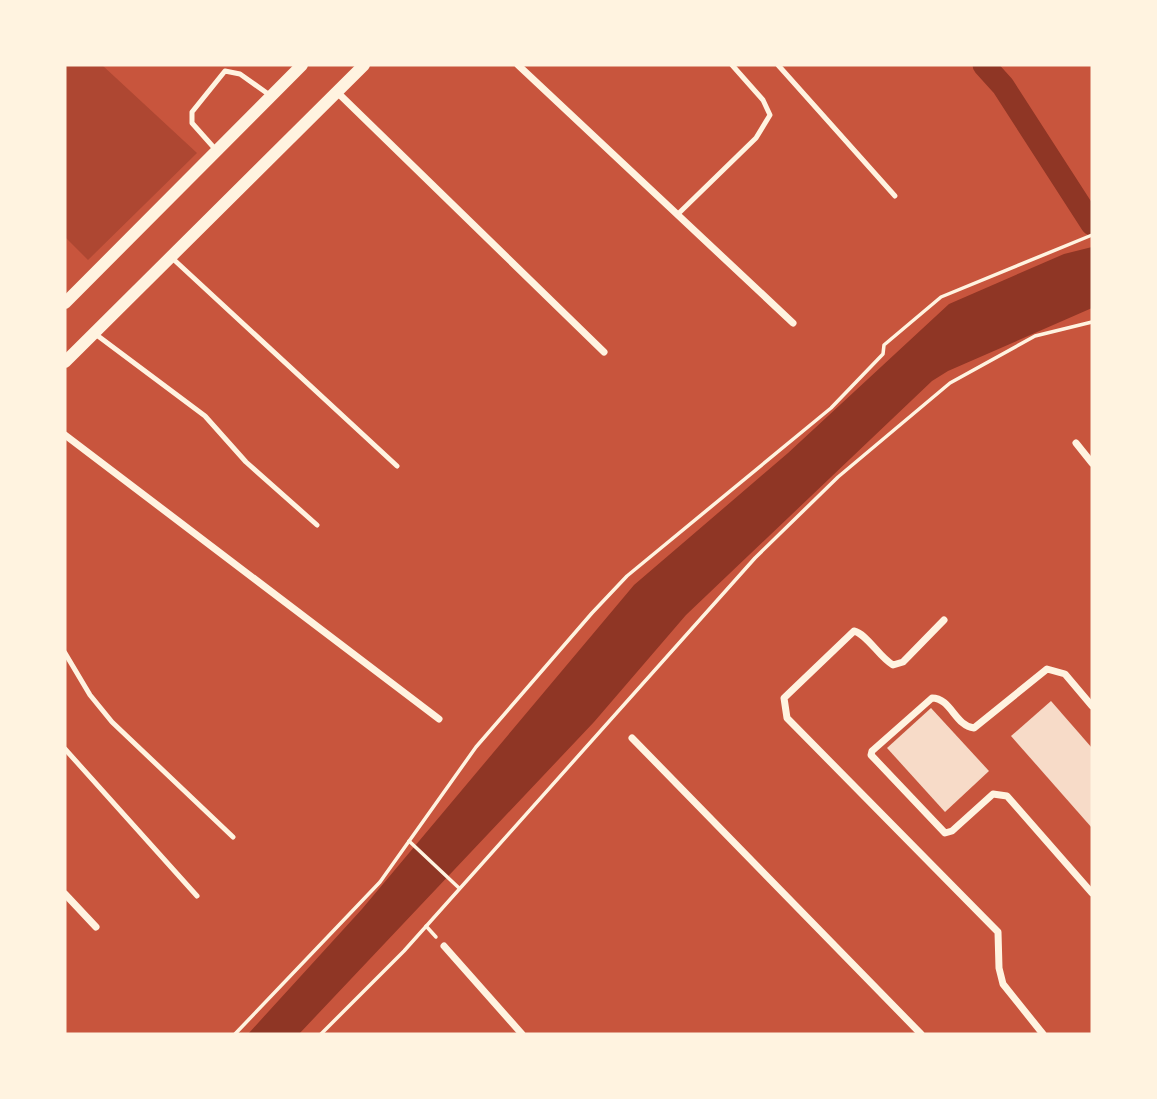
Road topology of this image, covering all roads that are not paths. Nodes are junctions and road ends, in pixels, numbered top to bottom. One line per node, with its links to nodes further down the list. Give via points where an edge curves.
1 (302, 65): 7 (street)
2 (364, 65): 6 (street)
3 (518, 65): 10 (street)
4 (732, 65): 10 (lane, via 763,100 770,115 756,138)
5 (778, 65): 9 (lane)
6 (337, 92): 11 (street); 15 (street)
7 (271, 96): 8 (street); 8 (lane, via 240,74 225,71 191,117)
8 (216, 150): 12 (street)
9 (895, 196)
10 (679, 213): 13 (street)
11 (171, 257): 14 (street); 20 (lane)
12 (65, 303)
13 (793, 323)
14 (94, 332): 16 (street); 21 (lane, via 205,416 246,463)
15 (604, 352)
16 (65, 362)
17 (65, 435): 25 (street)
18 (1076, 443): 19 (street)
19 (1092, 463)
20 (397, 466)
21 (317, 525)
22 (944, 620): 36 (street, via 903,662 893,665 854,631 785,698 783,707 787,718 998,932 1003,984)
23 (65, 653): 28 (lane, via 112,722)
24 (1092, 706): 29 (street, via 1065,674 1047,669 974,728 967,727 942,700 932,698 871,755 945,833 993,794 1007,796)
25 (439, 719)
26 (632, 738): 35 (street)
27 (65, 749): 31 (lane)
28 (233, 837)
29 (1092, 893)
30 (65, 894): 32 (street)
31 (197, 895)
32 (96, 928)
33 (444, 946): 34 (street)
34 (522, 1034)
35 (921, 1034)
36 (1043, 1034)

